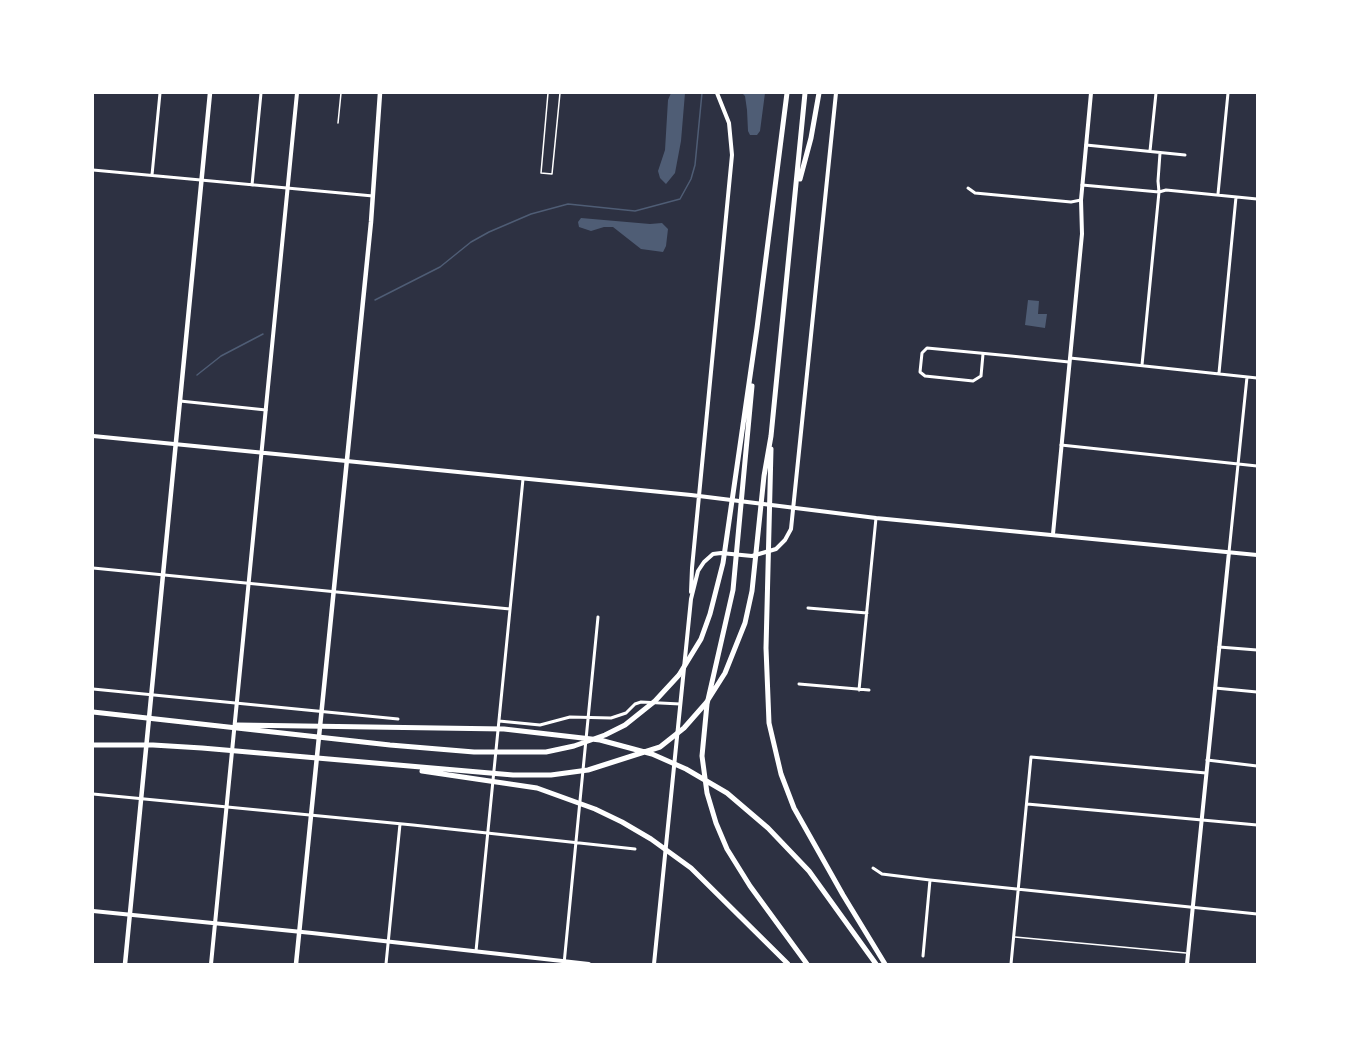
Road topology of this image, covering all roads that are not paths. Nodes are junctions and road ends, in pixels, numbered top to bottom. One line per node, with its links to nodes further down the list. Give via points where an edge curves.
1 (160, 93): 23 (street)
2 (210, 93): 24 (main road)
3 (261, 93): 25 (street)
4 (297, 93): 28 (street)
5 (341, 93): 17 (lane)
6 (380, 93): 32 (main road)
7 (548, 93): 8 (lane, via 541,173 552,174)
8 (560, 93)
9 (717, 93): 54 (street, via 731,137 732,155)
10 (787, 93): 36 (highway)
11 (805, 93): 29 (highway)
12 (819, 93): 29 (highway)
13 (836, 93): 55 (street)
14 (1091, 93): 18 (street)
15 (1156, 93): 19 (street)
16 (1228, 93): 31 (street)
17 (338, 123)
18 (1086, 145): 19 (street); 26 (street)
19 (1150, 152): 20 (street)
20 (1160, 153): 21 (street); 30 (street)
21 (1185, 155)
22 (93, 170): 23 (street)
23 (152, 175): 24 (street)
24 (201, 180): 25 (street); 43 (main road)
25 (252, 185): 28 (street)
26 (1082, 185): 30 (street); 35 (street)
27 (968, 188): 35 (street, via 975,193)
28 (287, 189): 32 (street); 44 (street)
29 (797, 190): 46 (highway)
30 (1159, 192): 31 (street); 39 (street)
31 (1218, 194): 33 (street)
32 (373, 196): 50 (main road)
33 (1236, 197): 34 (street); 40 (street)
34 (1257, 199)
35 (1081, 200): 38 (street, via 1083,224)
36 (757, 328): 85 (highway, via 723,563 712,606 701,639 669,688 639,716 604,735 546,752 474,753); 124 (highway, via 733,590 707,704 702,756 706,793 727,849)
37 (983, 354): 37 (street, via 981,376 973,381 925,376 920,372 922,353 927,348); 38 (street)
38 (1070, 360): 39 (street); 48 (street)
39 (1142, 365): 40 (street)
40 (1220, 373): 41 (street)
41 (1247, 377): 42 (street); 51 (street)
42 (1257, 378)
43 (180, 401): 44 (street); 47 (main road)
44 (266, 410): 49 (street)
45 (93, 436): 47 (street)
46 (771, 436): 88 (highway, via 752,591 736,649 706,703 660,747 588,770 551,775); 126 (highway, via 766,692 769,723 794,808)
47 (177, 444): 49 (street); 61 (main road)
48 (1061, 446): 51 (street); 57 (street)
49 (262, 453): 50 (street); 62 (street)
50 (347, 461): 53 (street); 63 (main road)
51 (1239, 464): 52 (street); 58 (street)
52 (1257, 466)
53 (523, 478): 54 (street); 66 (street)
54 (698, 496): 55 (street); 64 (street)
55 (794, 508): 56 (street); 64 (street, via 789,535 776,549 760,555 721,553 708,558 698,571)
56 (876, 518): 57 (street); 67 (street)
57 (1053, 534): 58 (street)
58 (1229, 552): 59 (street); 69 (street)
59 (1257, 555)
60 (93, 568): 61 (street)
61 (164, 575): 62 (street); 77 (main road)
62 (249, 583): 63 (street); 78 (street)
63 (333, 591): 66 (street); 80 (main road)
64 (691, 599): 79 (street)
65 (808, 608): 67 (street)
66 (510, 609): 84 (street)
67 (867, 613): 74 (street)
68 (598, 617): 82 (street)
69 (1219, 647): 70 (street); 72 (street)
70 (1257, 650)
71 (799, 684): 74 (street)
72 (1215, 688): 76 (street); 87 (street)
73 (93, 689): 77 (street)
74 (860, 690): 75 (street)
75 (869, 690)
76 (1257, 692)
77 (152, 695): 78 (street); 92 (main road)
78 (237, 703): 80 (street); 94 (street)
79 (680, 704): 82 (street, via 641,702 620,716); 122 (street)
80 (321, 712): 83 (street); 95 (main road)
81 (93, 713): 85 (highway)
82 (588, 717): 84 (street, via 540,725); 100 (street)
83 (398, 719)
84 (499, 721): 99 (street)
85 (206, 724): 125 (highway, via 504,729 600,740 652,754 726,793 768,828 809,871)
86 (93, 745): 88 (highway, via 202,748)
87 (1207, 760): 89 (street); 90 (street)
88 (355, 762): 123 (highway, via 537,788 622,822 691,868)
89 (1257, 766)
90 (1206, 773): 93 (street, via 1031,757); 96 (street)
91 (93, 794): 92 (street)
92 (142, 798): 94 (street); 108 (main road)
93 (1027, 804): 96 (street); 104 (street)
94 (227, 807): 95 (street); 109 (street)
95 (310, 815): 97 (street); 110 (main road)
96 (1201, 820): 98 (street); 105 (street)
97 (400, 824): 99 (street); 112 (street)
98 (1257, 825)
99 (488, 833): 100 (street); 113 (street)
100 (576, 842): 101 (street); 116 (street)
101 (634, 849)
102 (873, 868): 103 (street, via 882,874)
103 (930, 880): 104 (street); 115 (street)
104 (1019, 889): 105 (street); 111 (street)
105 (1192, 907): 107 (street); 114 (street)
106 (93, 911): 108 (street)
107 (1257, 914)
108 (130, 916): 109 (street); 117 (main road)
109 (215, 924): 110 (street); 118 (street)
110 (299, 932): 112 (street); 119 (main road)
111 (1014, 936): 114 (lane); 127 (street)
112 (388, 941): 113 (street); 120 (street)
113 (476, 951): 116 (street)
114 (1188, 953): 128 (street)
115 (923, 957)
116 (564, 963): 121 (street)
117 (125, 964)
118 (211, 964)
119 (296, 964)
120 (386, 964)
121 (589, 964)
122 (654, 964)
123 (788, 964)
124 (807, 964)
125 (876, 964)
126 (885, 964)
127 (1011, 964)
128 (1187, 964)

